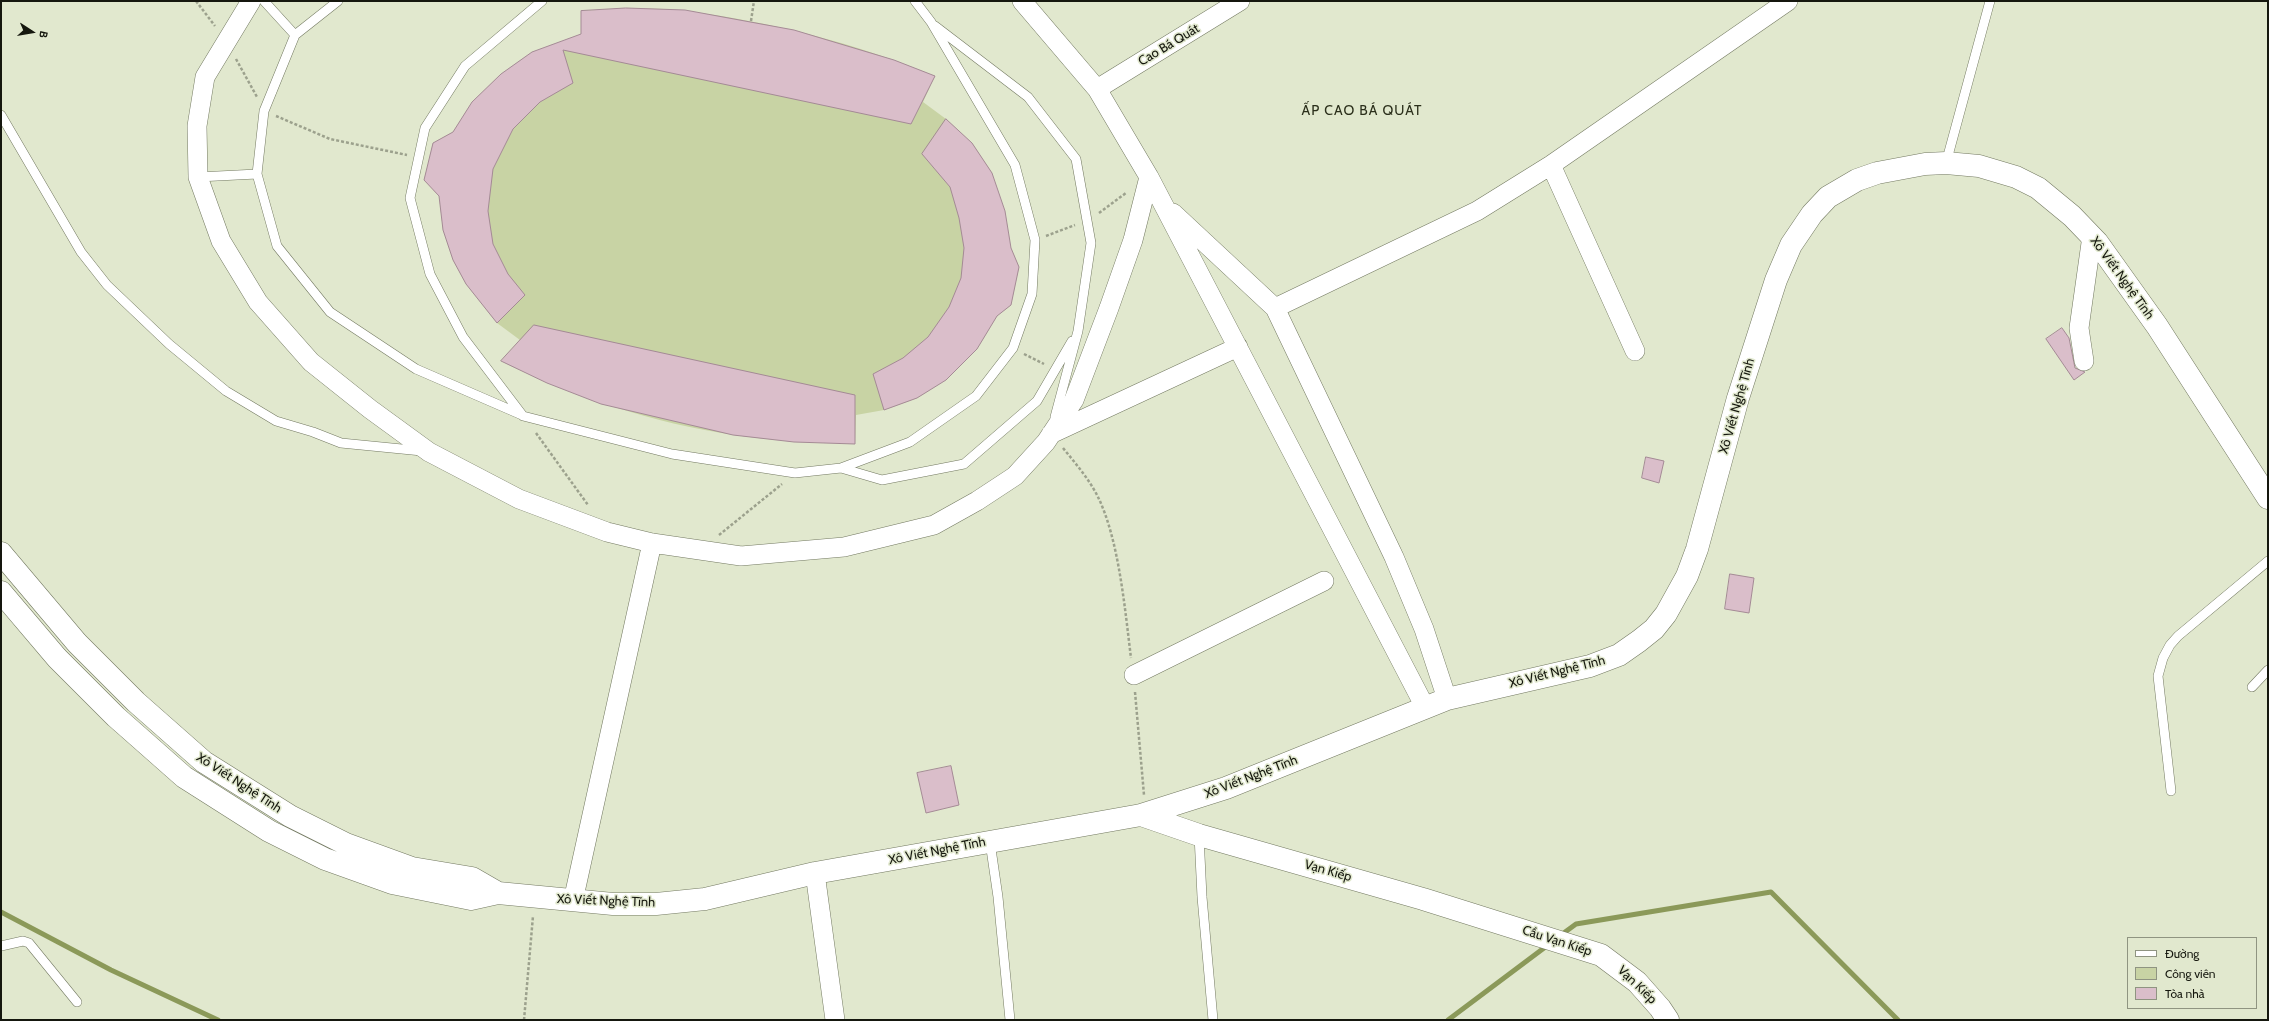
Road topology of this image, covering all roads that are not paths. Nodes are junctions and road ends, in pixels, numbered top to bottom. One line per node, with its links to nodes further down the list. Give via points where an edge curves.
1 (250, 1): 17 (street, via 205,77 197,126)
2 (264, 1): 11 (lane)
3 (338, 1): 11 (lane)
4 (542, 1): 26 (lane, via 466,66 425,128 410,198 430,274 463,337)
5 (915, 1): 10 (lane)
6 (1240, 1): 12 (street, Cao Bá Quát)
7 (1788, 1): 15 (street)
8 (1990, 1): 14 (lane)
9 (1027, 3): 12 (street)
10 (931, 22): 22 (lane, via 1028,97 1076,159 1091,243); 29 (lane, via 1015,165 1035,240 1032,294 1013,348 976,396 910,442)
11 (295, 35): 16 (lane, via 264,111)
12 (1097, 89): 18 (street)
13 (1, 115): 28 (lane, via 81,252 107,285 169,344 226,391 276,421 341,443)
14 (1946, 163): 20 (main road, Xô Viết Nghệ Tĩnh, via 1979,166 2016,177 2038,188); 39 (main road, Xô Viết Nghệ Tĩnh, via 1900,167 1857,180 1828,197 1812,214 1791,245 1776,280 1738,398 1697,549 1679,592 1654,629 1619,655 1590,666)
15 (1551, 165): 21 (street, via 1477,211); 24 (street)
16 (257, 174): 17 (lane); 26 (lane, via 277,246 330,312 416,369)
17 (198, 177): 28 (street, via 221,241 258,302 311,362)
18 (1149, 177): 19 (street); 27 (street, via 1133,240 1100,334 1074,400)
19 (1163, 204): 21 (street); 23 (street)
20 (2092, 236): 25 (street, via 2079,328); 30 (main road, Xô Viết Nghệ Tĩnh, via 2161,332)
21 (1275, 308): 39 (street, via 1394,557 1424,629)
22 (1078, 331): 27 (lane); 29 (lane, via 1038,401 964,464 882,480)
23 (1238, 347): 27 (street); 40 (street)
24 (1635, 350)
25 (2084, 361)
26 (523, 416): 29 (lane, via 672,454 795,473)
27 (1051, 434): 31 (street, via 1015,476 934,525 844,547 741,556)
28 (429, 452): 31 (street, via 519,499 607,532)
29 (841, 468)
30 (2268, 498)
31 (652, 543): 47 (street)
32 (1, 553): 46 (main road, Xô Viết Nghệ Tĩnh, via 78,643 136,702 204,762 290,816 346,844 412,868 472,878)
33 (2268, 561): 41 (lane, via 2178,636 2163,658 2158,676)
34 (1324, 581): 37 (street)
35 (1, 592): 46 (main road, Xô Viết Nghệ Tĩnh, via 57,658 116,717 184,777 269,831 325,859 392,883 471,899)
36 (2268, 670): 38 (lane)
37 (1134, 675)
38 (2252, 687)
39 (1447, 699): 40 (main road, Xô Viết Nghệ Tĩnh)
40 (1425, 706): 42 (main road, Xô Viết Nghệ Tĩnh, via 1226,788)
41 (2171, 791)
42 (1141, 815): 43 (main road, Vạn Kiếp); 44 (main road, Xô Viết Nghệ Tĩnh)
43 (1199, 835): 48 (main road, Vạn Kiếp); 54 (lane)
44 (990, 841): 45 (main road, Xô Viết Nghệ Tĩnh); 53 (lane)
45 (815, 873): 47 (main road, Xô Viết Nghệ Tĩnh, via 698,900 656,904); 52 (street)
46 (498, 893): 47 (main road, Xô Viết Nghệ Tĩnh)
47 (573, 901)
48 (1514, 927): 50 (main road, Cầu Vạn Kiếp)
49 (1, 946): 51 (lane, via 23,941 29,943)
50 (1601, 955): 55 (main road, Vạn Kiếp, via 1637,982)
51 (77, 1002)
52 (835, 1020)
53 (1010, 1020)
54 (1213, 1020)
55 (1668, 1020)

